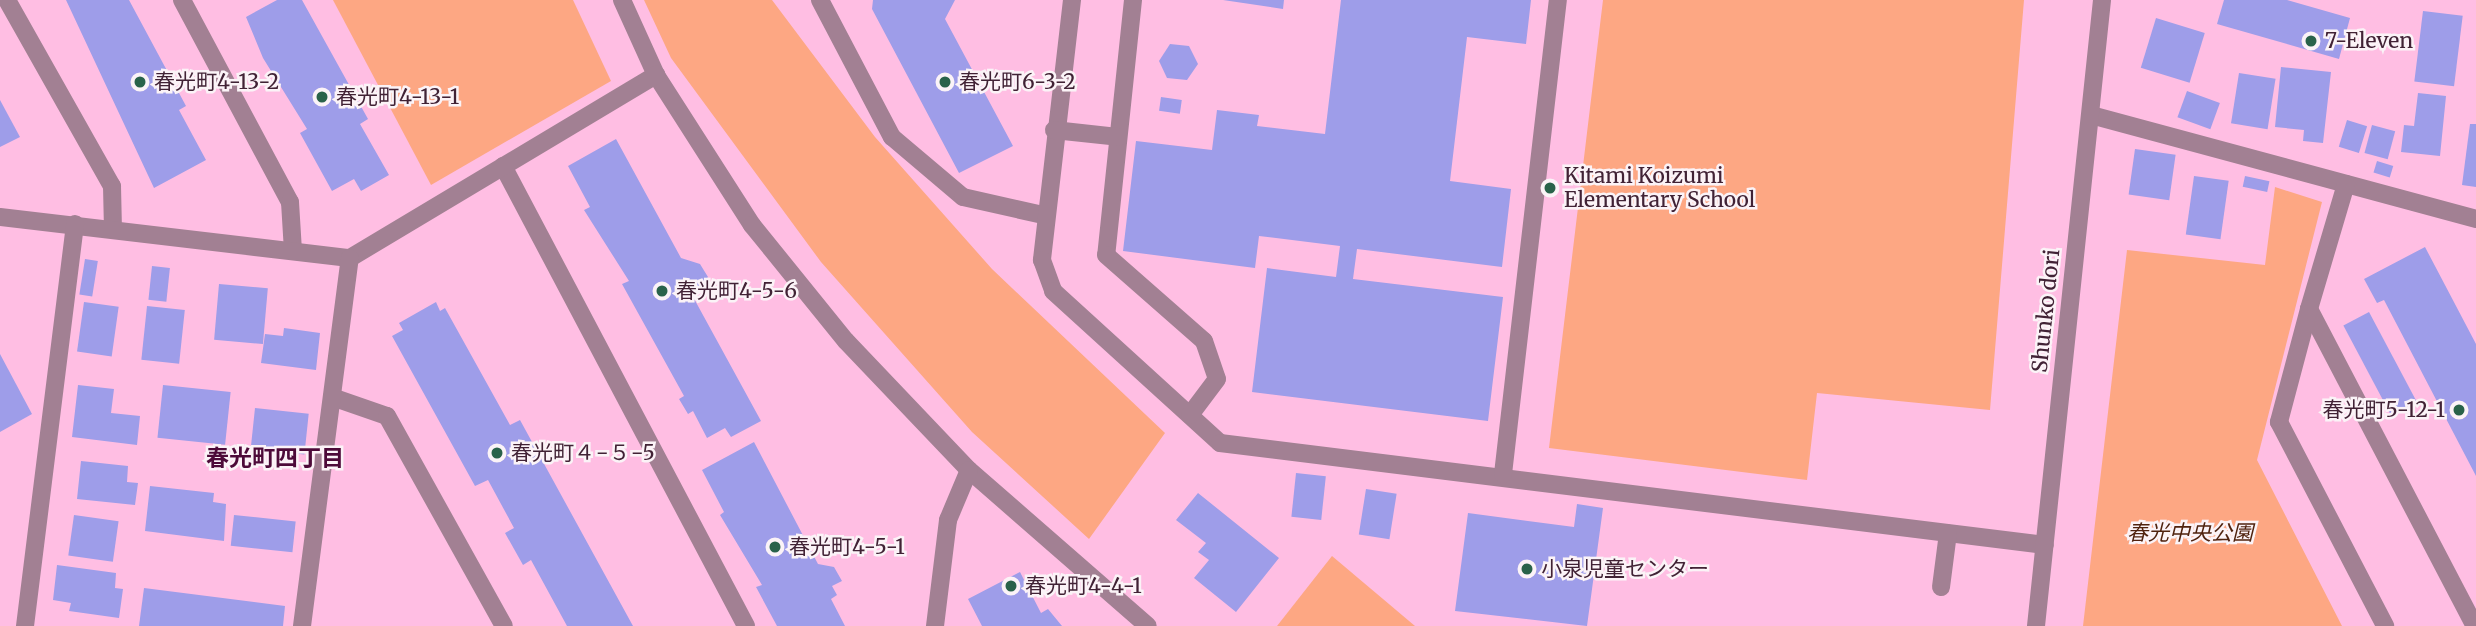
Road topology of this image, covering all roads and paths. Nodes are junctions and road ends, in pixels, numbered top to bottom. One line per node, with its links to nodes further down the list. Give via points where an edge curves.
1 (7, 0): 19 (street, via 112,186)
2 (182, 0): 20 (street, via 290,202)
3 (622, 0): 9 (street)
4 (820, 0): 15 (street, via 891,137 963,197)
5 (1072, 0): 11 (street)
6 (1133, 0): 12 (street)
7 (1558, 0): 26 (street)
8 (2102, 0): 10 (street, Shunko dori)
9 (656, 75): 13 (street); 25 (street, via 752,225 846,341)
10 (2091, 115): 14 (street); 28 (street, Shunko dori)
11 (1055, 130): 12 (street); 15 (street)
12 (1118, 136): 24 (street, via 1106,255 1204,341 1217,379)
13 (503, 166): 21 (street); 33 (street)
14 (2346, 184): 17 (street); 22 (street)
15 (1043, 215): 24 (street, via 1042,260 1053,291)
16 (0, 217): 18 (street)
17 (2476, 219)
18 (75, 224): 19 (street); 30 (street)
19 (113, 229): 20 (street)
20 (293, 251): 21 (street)
21 (350, 257): 23 (street)
22 (2309, 309): 37 (street, via 2279,422); 38 (street)
23 (332, 397): 31 (street); 32 (street, via 387,416)
24 (1189, 415): 26 (street, via 1220,443)
25 (970, 470): 34 (street, via 948,520); 35 (street)
26 (1503, 474): 27 (street)
27 (1948, 533): 28 (street); 29 (street)
28 (2045, 545): 36 (street, Shunko dori)
29 (1941, 587)
30 (25, 626)
31 (302, 626)
32 (504, 626)
33 (746, 626)
34 (935, 626)
35 (1148, 626)
36 (2036, 626)
37 (2385, 626)
38 (2475, 626)

